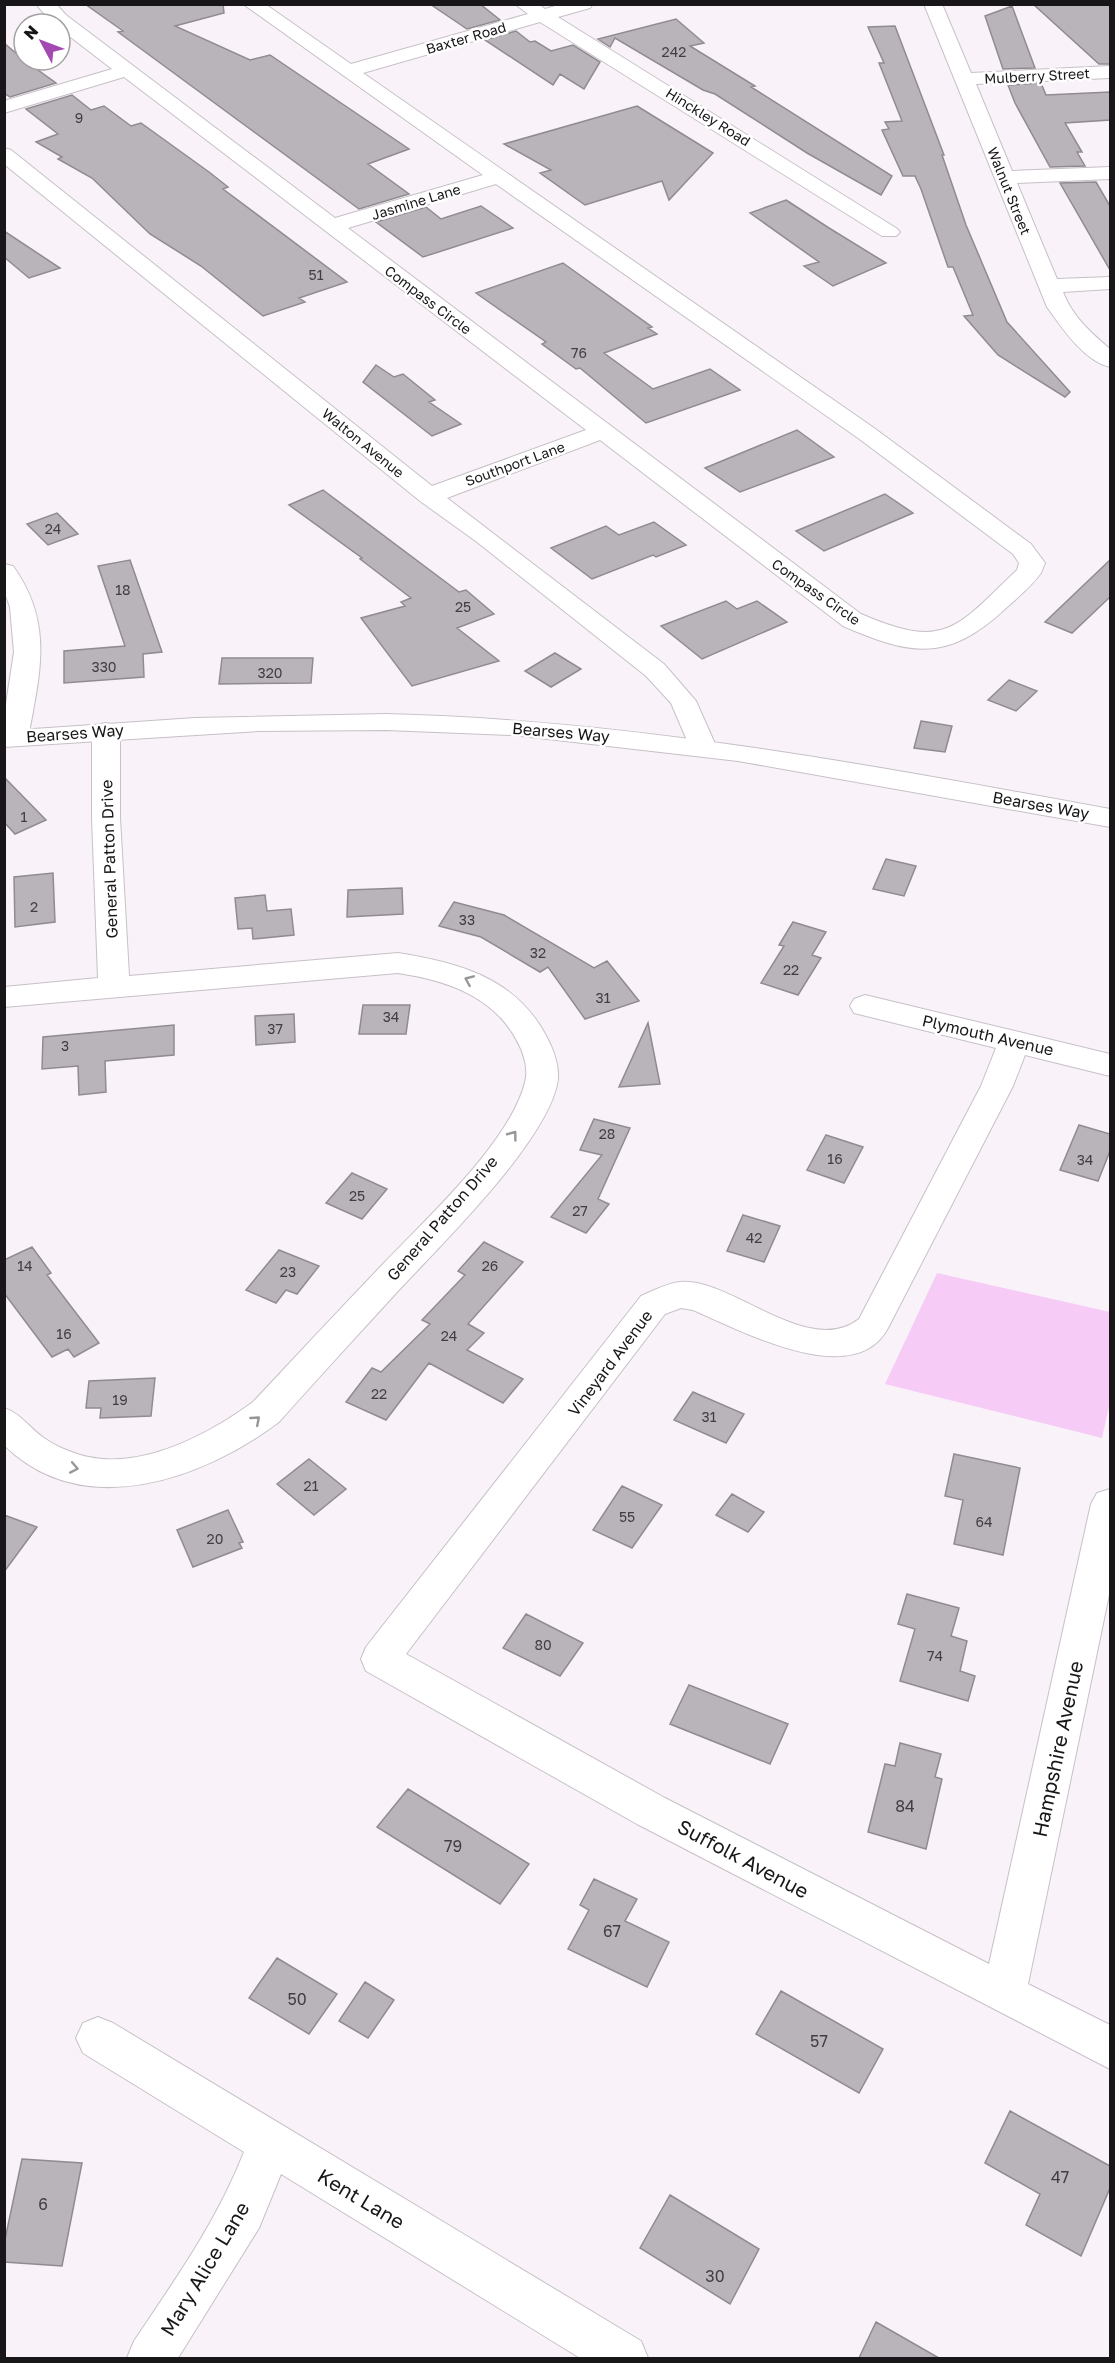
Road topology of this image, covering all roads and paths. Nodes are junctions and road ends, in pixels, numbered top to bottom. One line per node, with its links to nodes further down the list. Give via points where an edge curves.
1 (45, 4): 7 (street, Compass Circle, via 59,19)
2 (252, 4): 8 (street, Compass Circle)
3 (524, 4): 6 (street, Hinckley Road)
4 (584, 4): 6 (street, Baxter Road)
5 (933, 4): 10 (street, Walnut Street)
6 (544, 16): 8 (street, Baxter Road); 17 (street, Hinckley Road)
7 (128, 70): 11 (street); 16 (street, Compass Circle)
8 (348, 71): 14 (street, Compass Circle)
9 (1110, 72): 10 (street, Mulberry Street)
10 (964, 79): 15 (street, Walnut Street)
11 (4, 107)
12 (4, 154): 22 (street, Walton Avenue)
13 (1110, 173): 15 (street)
14 (499, 177): 16 (street, Jasmine Lane); 21 (street, Compass Circle, via 866,433 1022,549 1032,568 961,635 925,642 893,637 842,614)
15 (1003, 177): 19 (street, Walnut Street)
16 (332, 226): 21 (street, Compass Circle)
17 (889, 232)
18 (1110, 283): 19 (street)
19 (1048, 286): 20 (street, Walnut Street, via 1078,334)
20 (1110, 360)
21 (601, 432): 22 (street, Southport Lane)
22 (429, 496): 26 (street, Walton Avenue, via 655,670 683,701)
23 (4, 571): 25 (street, via 22,598 27,654)
24 (106, 731): 25 (street, Bearses Way); 26 (street, Bearses Way, via 272,722 416,722 575,732); 28 (street, General Patton Drive)
25 (9, 739)
26 (702, 746): 27 (street, Bearses Way)
27 (1110, 818)
28 (114, 988): 29 (street, General Patton Drive); 33 (street, General Patton Drive, one-way to 28, via 23,1442 61,1465 119,1472 173,1465 243,1431 266,1412 476,1184 531,1112 542,1083 541,1058 511,1006 474,982 428,967 388,963)
29 (4, 997)
30 (865, 1006): 31 (street, Plymouth Avenue)
31 (1015, 1041): 32 (street, Plymouth Avenue); 35 (street, Vineyard Avenue, via 997,1086 872,1328 856,1340 810,1342 698,1297 680,1295 653,1305)
32 (1110, 1065)
33 (4, 1422)
34 (1110, 1504): 36 (street, Hampshire Avenue)
35 (380, 1659): 36 (street, Suffolk Avenue, via 485,1721 713,1844)
36 (1004, 1994): 38 (street, Suffolk Avenue)
37 (98, 2038): 39 (street, Kent Lane)
38 (1110, 2048)
39 (270, 2144): 40 (street, Mary Alice Lane, via 243,2212); 41 (street, Kent Lane)
40 (151, 2358)
41 (624, 2358)

